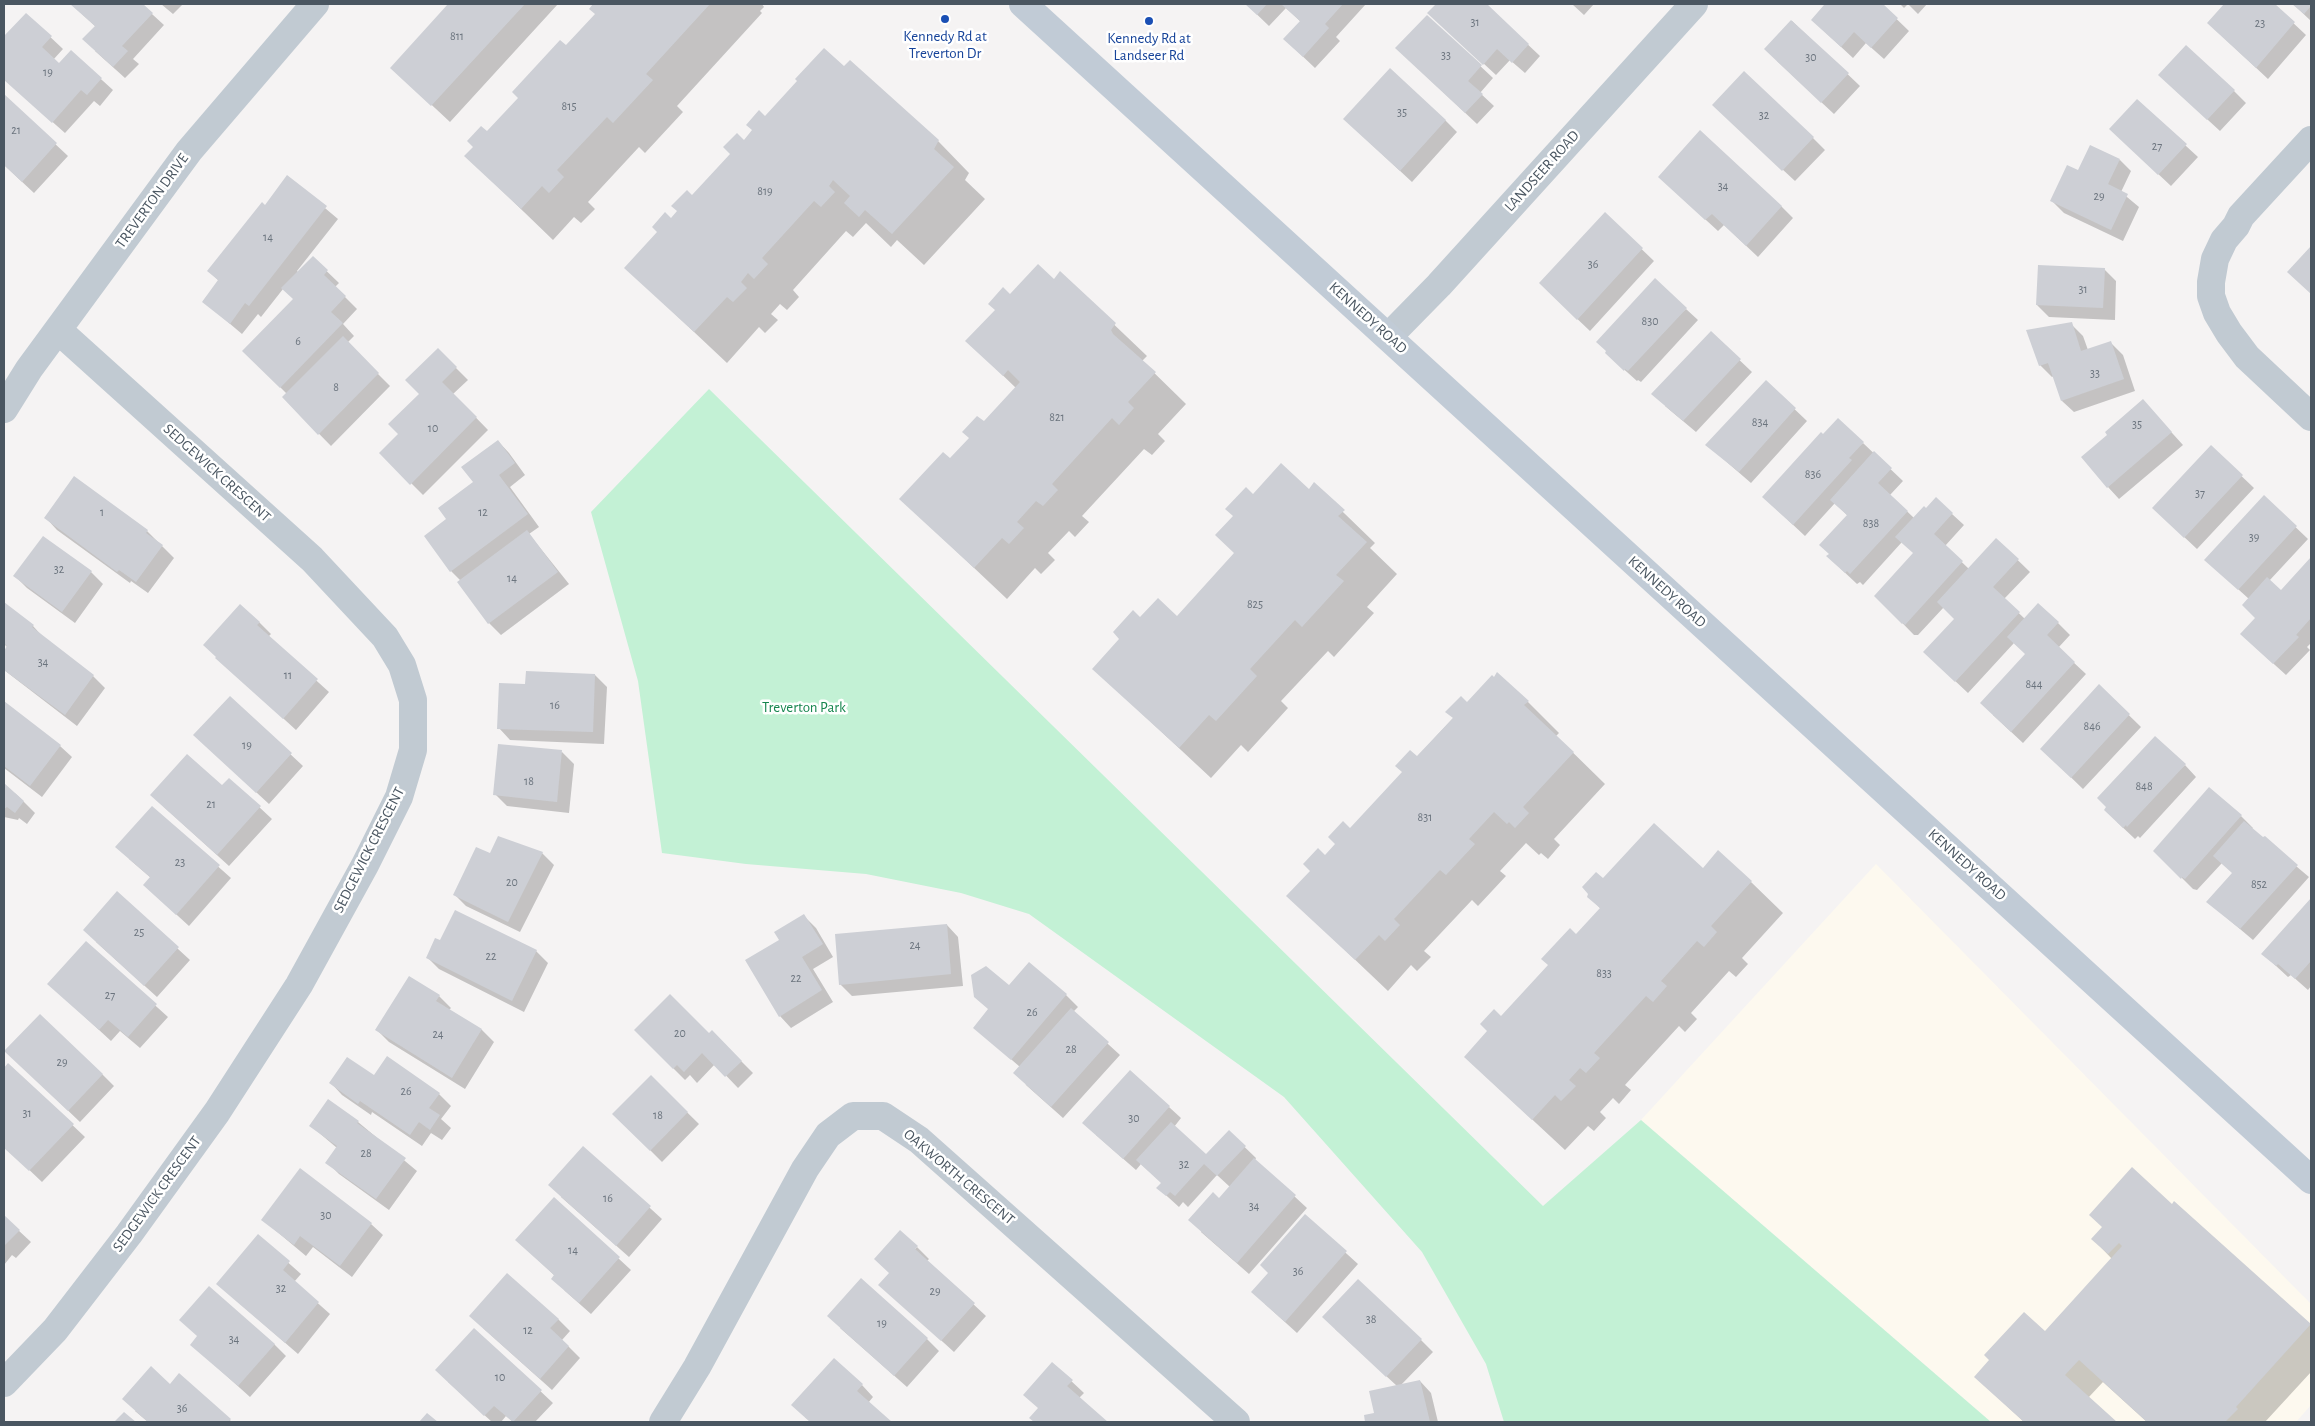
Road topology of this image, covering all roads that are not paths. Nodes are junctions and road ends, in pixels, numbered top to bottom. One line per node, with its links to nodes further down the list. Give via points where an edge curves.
1 (315, 4): 5 (street, TREVERTON DRIVE, via 189,151)
2 (1023, 4): 6 (main road, KENNEDY ROAD)
3 (1694, 4): 6 (street, LANDSEER ROAD)
4 (2311, 140): 8 (street, via 2241,216 2224,240 2215,259 2211,282 2217,313 2229,333 2247,357)
5 (58, 330): 7 (street, TREVERTON DRIVE); 10 (street, SEDGEWICK CRESCENT, via 312,559 385,637 402,665 413,700 413,750 399,797 365,865 298,985 217,1112 55,1330)
6 (1389, 336): 9 (main road, KENNEDY ROAD)
7 (4, 409)
8 (2311, 417)
9 (2311, 1180)
10 (4, 1383)
11 (663, 1422): 12 (street, OAKWORTH CRESCENT, via 697,1367 805,1169 828,1135 853,1116 883,1116 920,1140)
12 (1236, 1422)

